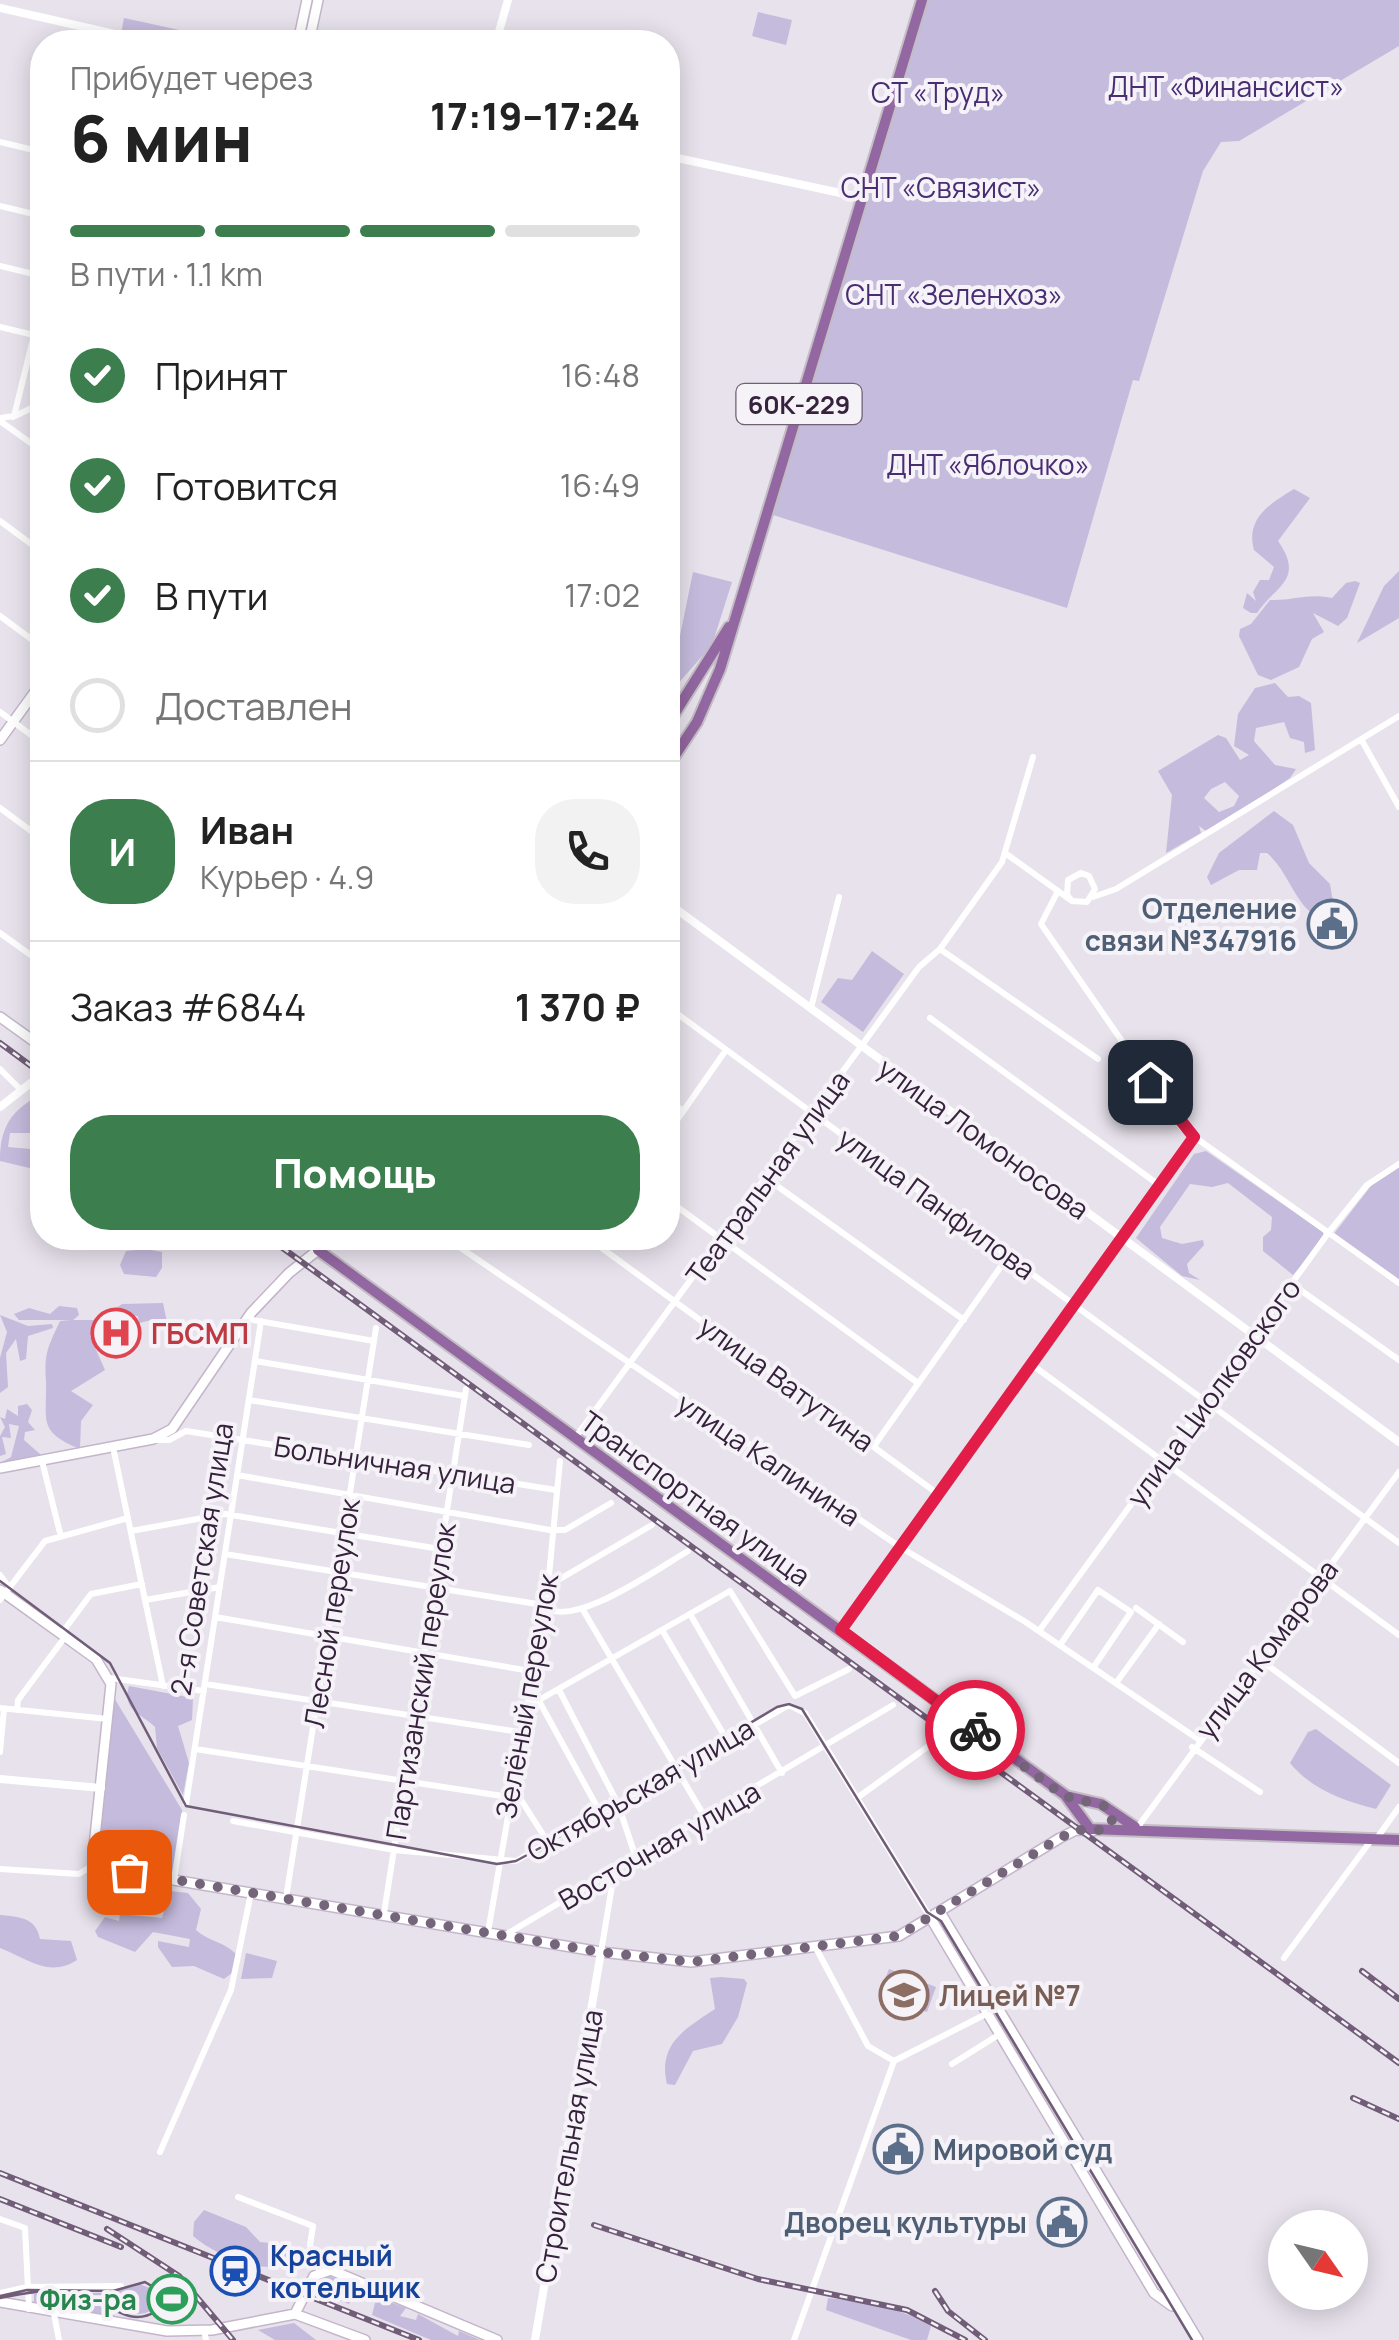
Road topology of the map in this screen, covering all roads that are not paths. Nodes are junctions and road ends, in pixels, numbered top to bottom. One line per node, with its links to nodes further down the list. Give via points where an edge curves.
1 (307, 0): 7 (main road)
2 (318, 0): 8 (main road)
3 (508, 0): 9 (street)
4 (922, 0): 13 (main road, 60К-229)
5 (0, 8): 6 (street)
6 (84, 30)
7 (301, 30)
8 (311, 30)
9 (499, 30)
10 (0, 142): 11 (street)
11 (30, 149)
12 (680, 159): 13 (street)
13 (859, 197): 28 (main road, 60К-229)
14 (0, 206): 15 (street)
15 (30, 213)
16 (0, 266): 17 (street)
17 (30, 273)
18 (0, 327): 19 (street)
19 (30, 334)
20 (30, 363): 22 (street)
21 (30, 409): 22 (street)
22 (14, 416): 23 (street)
23 (1, 422): 24 (street)
24 (30, 443)
25 (0, 521): 26 (street)
26 (30, 543)
27 (0, 616): 29 (street)
28 (733, 623): 31 (main road); 38 (main road, via 710,696)
29 (30, 638)
30 (30, 699): 34 (main road)
31 (680, 705)
32 (0, 712): 34 (street)
33 (1399, 716): 36 (street)
34 (14, 722): 35 (street); 37 (main road)
35 (30, 734)
36 (1361, 739): 40 (street); 46 (street, via 1116,888)
37 (0, 740)
38 (680, 746)
39 (1033, 756): 43 (street, Театральная улица)
40 (1399, 806)
41 (0, 808): 42 (street)
42 (30, 830)
43 (1005, 853): 45 (street); 51 (street, Театральная улица)
44 (1068, 880): 45 (street); 46 (street, via 1088,876); 48 (street)
45 (1055, 889): 48 (street); 69 (street, via 1041,924)
46 (1092, 896): 48 (street)
47 (839, 898): 53 (street)
48 (1072, 901)
49 (680, 912): 53 (street, улица Ломоносова)
50 (0, 933): 52 (street)
51 (940, 949): 58 (street, Театральная улица, via 918,967); 60 (street)
52 (30, 954)
53 (810, 1010): 58 (street, улица Ломоносова)
54 (680, 1016): 59 (street, улица Панфилова)
55 (0, 1017): 57 (main road)
56 (930, 1018): 72 (street)
57 (30, 1039)
58 (861, 1047): 67 (street, Театральная улица); 76 (street, улица Ломоносова)
59 (726, 1050): 66 (street); 67 (street, улица Панфилова)
60 (1098, 1059)
61 (0, 1069): 63 (street)
62 (30, 1084): 63 (street)
63 (22, 1090): 64 (street)
64 (0, 1108)
65 (680, 1109): 66 (street)
66 (683, 1111): 68 (street)
67 (814, 1113): 71 (street, Театральная улица); 80 (street, улица Панфилова)
68 (680, 1115)
69 (1194, 1137): 72 (street); 74 (street)
70 (1399, 1164): 74 (street, улица Циолковского, via 1367,1185)
71 (766, 1178): 75 (street, Театральная улица); 86 (street)
72 (1159, 1185): 76 (street)
73 (680, 1209): 75 (street)
74 (1329, 1232): 81 (street, улица Циолковского); 82 (street)
75 (722, 1239): 83 (street, Театральная улица); 96 (street)
76 (1121, 1239): 84 (street); 89 (street, улица Ломоносова)
77 (318, 1250): 85 (main road); 102 (main road, Транспортная улица)
78 (464, 1250): 93 (street, улица Калинина)
79 (604, 1250): 83 (street, улица Ватутина)
80 (1009, 1255): 84 (street, улица Панфилова); 86 (street)
81 (1292, 1284): 89 (street, улица Циолковского); 91 (street)
82 (1399, 1284)
83 (676, 1302): 93 (street, Театральная улица); 106 (street, улица Ватутина)
84 (1075, 1303): 94 (street); 98 (street, улица Панфилова)
85 (247, 1318): 87 (street); 103 (main road, via 184,1415)
86 (964, 1320): 96 (street)
87 (261, 1321): 90 (street); 92 (street, 2-я Советская улица)
88 (376, 1328): 90 (street, Лесной переулок)
89 (1254, 1336): 98 (street, улица Циолковского); 104 (street, улица Ломоносова)
90 (374, 1341): 95 (street, Лесной переулок)
91 (1399, 1360)
92 (255, 1361): 95 (street); 97 (street, 2-я Советская улица)
93 (630, 1364): 102 (street, Театральная улица); 130 (street, улица Калинина)
94 (1031, 1364): 111 (street); 117 (street)
95 (368, 1380): 99 (street, Лесной переулок); 100 (street, Партизанский переулок, via 465,1393)
96 (918, 1384): 106 (street)
97 (249, 1400): 99 (street); 101 (street, 2-я Советская улица)
98 (1204, 1401): 111 (street, улица Циолковского); 123 (street, улица Панфилова)
99 (362, 1418): 100 (street); 108 (street, Лесной переулок)
100 (458, 1434): 105 (street); 114 (street, Партизанский переулок)
101 (243, 1438): 103 (street, Больничная улица, via 186,1431); 108 (street, Больничная улица); 115 (street, 2-я Советская улица)
102 (576, 1438): 150 (main road, Транспортная улица)
103 (153, 1440): 107 (main road, Больничная улица)
104 (1399, 1442)
105 (529, 1445)
106 (874, 1446): 117 (street, улица Ватутина)
107 (113, 1447): 110 (main road, Больничная улица); 122 (street)
108 (356, 1457): 114 (street, Больничная улица); 118 (street, Лесной переулок)
109 (560, 1460): 116 (street, Зелёный переулок)
110 (42, 1461): 112 (main road, Больничная улица); 127 (street)
111 (1161, 1464): 136 (street); 151 (street, улица Циолковского)
112 (0, 1468)
113 (1399, 1472): 123 (street, улица Комарова)
114 (452, 1473): 116 (street, Больничная улица); 120 (street, Партизанский переулок)
115 (237, 1475): 118 (street); 121 (street, 2-я Советская улица)
116 (556, 1490): 125 (street, Зелёный переулок)
117 (938, 1494): 130 (street)
118 (350, 1495): 120 (street); 128 (street, Лесной переулок)
119 (611, 1502): 125 (street, via 565,1530)
120 (446, 1512): 125 (street); 131 (street, Партизанский переулок)
121 (231, 1515): 126 (street); 128 (street); 133 (street, 2-я Советская улица)
122 (128, 1518): 126 (street); 127 (street)
123 (1365, 1518): 129 (street, улица Панфилова); 136 (street, улица Комарова)
124 (652, 1525): 138 (street)
125 (550, 1530): 138 (street, Зелёный переулок)
126 (131, 1531): 137 (street)
127 (60, 1533): 141 (street, via 37,1548)
128 (344, 1534): 131 (street); 134 (street, Лесной переулок)
129 (1399, 1543)
130 (900, 1547): 150 (street); 151 (street, улица Калинина)
131 (440, 1550): 140 (street, Партизанский переулок)
132 (688, 1551): 145 (street)
133 (225, 1554): 134 (street); 139 (street, 2-я Советская улица)
134 (338, 1572): 140 (street); 154 (street, Лесной переулок)
135 (0, 1575): 141 (street)
136 (1321, 1578): 153 (street); 158 (street, улица Комарова)
137 (142, 1584): 142 (street); 152 (street, via 91,1594)
138 (548, 1586): 143 (street, Зелёный переулок)
139 (220, 1587): 142 (street); 147 (street, 2-я Советская улица)
140 (434, 1589): 143 (street); 157 (street, Партизанский переулок)
141 (4, 1593): 152 (main road)
142 (145, 1600): 165 (street)
143 (544, 1605): 145 (street, via 555,1614); 162 (street, Зелёный переулок)
144 (1136, 1608): 148 (street)
145 (583, 1610): 159 (street)
146 (690, 1614): 149 (street); 161 (street, via 730,1591 795,1696); 176 (street)
147 (215, 1617): 154 (street); 166 (street, 2-я Советская улица)
148 (1159, 1624): 155 (street); 164 (street)
149 (662, 1630): 159 (street); 179 (street)
150 (841, 1630): 194 (main road, Транспортная улица)
151 (1039, 1631): 156 (street, улица Калинина)
152 (63, 1635): 163 (main road); 173 (street)
153 (1399, 1635)
154 (328, 1636): 157 (street); 168 (street, Лесной переулок)
155 (1183, 1642)
156 (1060, 1645): 160 (street, улица Калинина); 160 (street, via 1098,1590 1131,1612)
157 (424, 1654): 162 (street); 174 (street, Партизанский переулок)
158 (1258, 1658): 178 (street, улица Комарова); 185 (street)
159 (612, 1660): 167 (street); 187 (street)
160 (1093, 1668): 164 (street, улица Калинина)
161 (849, 1669)
162 (530, 1671): 172 (street, Зелёный переулок)
163 (110, 1678): 165 (street); 175 (main road)
164 (1116, 1683): 178 (street, улица Калинина)
165 (163, 1686): 166 (street)
166 (204, 1688): 168 (street); 183 (street, 2-я Советская улица)
167 (559, 1690): 169 (street); 197 (street)
168 (317, 1701): 174 (street); 186 (street, Лесной переулок)
169 (539, 1701): 172 (street); 201 (street)
170 (893, 1705): 182 (street, Восточная улица)
171 (2, 1708): 173 (street); 184 (street)
172 (524, 1708): 177 (street, Зелёный переулок)
173 (17, 1710): 175 (street)
174 (415, 1716): 177 (street); 190 (street, Партизанский переулок)
175 (108, 1719): 191 (main road)
176 (751, 1725): 179 (street, Октябрьская улица); 182 (street, Октябрьская улица, via 784,1706 805,1713); 188 (street)
177 (520, 1732): 193 (street, Зелёный переулок)
178 (1198, 1738): 181 (street, улица Комарова)
179 (728, 1740): 187 (street, Октябрьская улица)
180 (937, 1740): 195 (street)
181 (1192, 1747): 192 (street); 205 (street, улица Комарова)
182 (826, 1748): 188 (street, Восточная улица); 195 (street)
183 (194, 1749): 186 (street); 196 (street, 2-я Советская улица)
184 (0, 1752)
185 (1399, 1763)
186 (307, 1767): 190 (street); 208 (street, Лесной переулок)
187 (674, 1772): 197 (street, Октябрьская улица); 203 (street)
188 (782, 1773): 203 (street, Восточная улица)
189 (0, 1780): 191 (street)
190 (404, 1782): 193 (street); 212 (street, Партизанский переулок)
191 (100, 1788): 215 (main road)
192 (1260, 1792)
193 (509, 1795): 211 (street, via 518,1795); 214 (street, Зелёный переулок)
194 (1064, 1796): 198 (main road); 202 (main road, Транспортная улица)
195 (857, 1798): 222 (street)
196 (186, 1804)
197 (618, 1804): 201 (street, Октябрьская улица); 213 (street)
198 (1104, 1806): 202 (main road, via 1093,1805); 205 (main road); 207 (main road, via 1112,1821)
199 (1399, 1807): 209 (street)
200 (184, 1814): 218 (street)
201 (601, 1814): 211 (street, Октябрьская улица)
202 (1085, 1816): 206 (main road); 207 (main road, Транспортная улица)
203 (706, 1819): 213 (street, Восточная улица)
204 (233, 1821): 208 (street, Октябрьская улица)
205 (1136, 1828): 207 (main road); 209 (main road)
206 (1076, 1830): 207 (main road); 222 (main road)
207 (1097, 1831)
208 (296, 1833): 212 (street, Октябрьская улица); 220 (street, Лесной переулок)
209 (1375, 1838): 210 (main road); 227 (street)
210 (1399, 1840)
211 (550, 1844): 214 (street, Октябрьская улица, via 516,1862)
212 (394, 1850): 214 (street, Октябрьская улица); 221 (street, Партизанский переулок)
213 (636, 1858): 217 (street, Восточная улица)
214 (498, 1860): 223 (street, Зелёный переулок)
215 (95, 1864): 216 (street, via 79,1874); 218 (main road)
216 (0, 1870)
217 (614, 1873): 224 (street, Восточная улица); 226 (street)
218 (174, 1880): 219 (main road)
219 (252, 1892): 220 (main road); 232 (street, via 231,1990)
220 (286, 1898): 221 (main road)
221 (384, 1914): 223 (main road)
222 (935, 1914): 225 (main road, via 893,1937); 228 (main road); 241 (main road)
223 (488, 1932): 224 (main road)
224 (505, 1934): 226 (main road)
225 (816, 1948): 226 (main road, via 691,1962); 230 (street, via 868,2046)
226 (600, 1952): 248 (street, Строительная улица)
227 (1284, 1958)
228 (988, 2013): 229 (main road); 230 (street)
229 (1000, 2034): 231 (street); 241 (main road, via 1154,2293)
230 (894, 2061): 249 (street)
231 (952, 2064)
232 (160, 2152)
233 (238, 2197): 235 (street, via 312,2226 310,2245)
234 (0, 2219): 237 (street, via 25,2228)
235 (320, 2272): 243 (main road); 247 (main road, via 334,2271)
236 (121, 2286): 237 (street)
237 (27, 2287): 238 (street); 240 (street)
238 (0, 2293)
239 (0, 2302): 240 (main road)
240 (29, 2309): 242 (main road)
241 (1179, 2310): 250 (main road)
242 (54, 2314): 244 (main road); 245 (street)
243 (295, 2314): 244 (main road); 246 (main road)
244 (209, 2335)
245 (58, 2340)
246 (365, 2340)
247 (497, 2340)
248 (535, 2340)
249 (794, 2340)
250 (1198, 2340)

